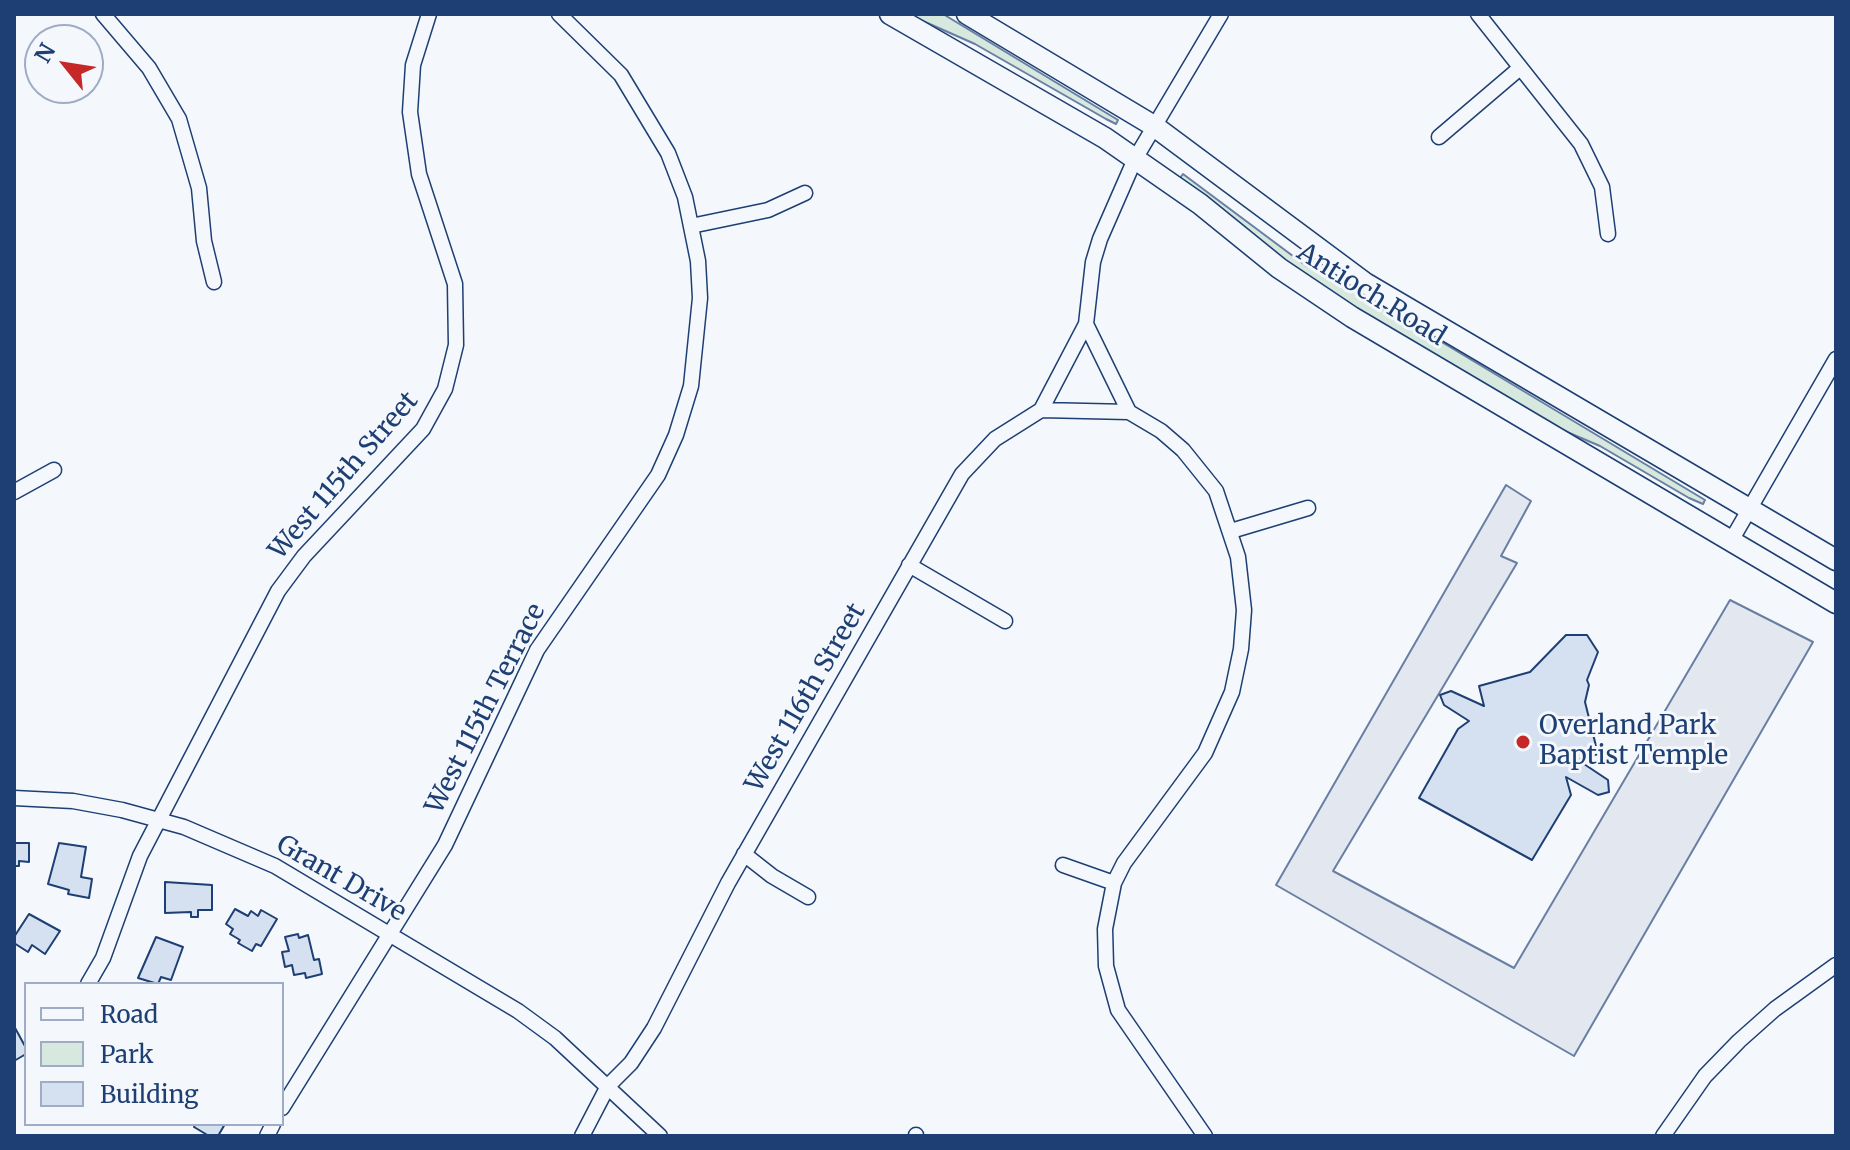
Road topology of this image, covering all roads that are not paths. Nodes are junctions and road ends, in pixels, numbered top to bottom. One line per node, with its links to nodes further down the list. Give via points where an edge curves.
1 (103, 14): 15 (street, via 149,68 179,119 199,188)
2 (429, 14): 31 (street, West 115th Street, via 413,65 410,112 419,174 455,284 457,330 450,375 423,429 323,534 278,591)
3 (559, 14): 13 (street, West 115th Terrace, via 621,75 646,113 668,153)
4 (890, 14): 11 (main road, Antioch Road)
5 (967, 14): 9 (main road, Antioch Road)
6 (1221, 14): 9 (street)
7 (1478, 14): 8 (street)
8 (1520, 68): 10 (street); 14 (street, via 1594,167)
9 (1154, 126): 11 (street); 23 (main road, Antioch Road, via 1365,283)
10 (1439, 137)
11 (1135, 159): 16 (street, via 1097,250); 25 (main road, Antioch Road, via 1352,317)
12 (805, 193): 13 (street, via 768,210)
13 (691, 226): 36 (street, West 115th Terrace, via 698,261 698,337 676,435 634,513 537,650 445,845)
14 (1608, 234)
15 (214, 282)
16 (1086, 324): 18 (street); 19 (street)
17 (1836, 359): 23 (street)
18 (1041, 410): 19 (street); 27 (street, West 116th Street, via 974,458)
19 (1129, 412): 24 (street, via 1161,431 1200,469 1216,491)
20 (54, 470): 21 (street)
21 (14, 492)
22 (1308, 508): 24 (street)
23 (1750, 509): 25 (street); 26 (main road, Antioch Road)
24 (1231, 531): 34 (street, via 1244,610 1232,692 1205,753)
25 (1731, 541): 28 (main road, Antioch Road)
26 (1836, 560)
27 (909, 565): 29 (street); 32 (street, West 116th Street)
28 (1836, 603)
29 (1005, 621)
30 (14, 798): 31 (street, Grant Drive, via 73,801)
31 (158, 820): 36 (street, Grant Drive, via 275,866); 38 (street, West 115th Street)
32 (744, 854): 35 (street); 39 (street, West 116th Street, via 654,1028)
33 (1063, 865): 34 (street)
34 (1114, 883): 43 (street, via 1105,929 1112,996 1129,1030)
35 (808, 897)
36 (390, 935): 39 (street, Grant Drive, via 518,1011); 40 (street, West 115th Terrace)
37 (1834, 971): 44 (street, via 1775,1009 1739,1041 1705,1076)
38 (89, 982)
39 (608, 1086): 41 (street); 42 (street, Grant Drive)
40 (284, 1105)
41 (582, 1136)
42 (660, 1136)
43 (1205, 1136)
44 (1663, 1136)

